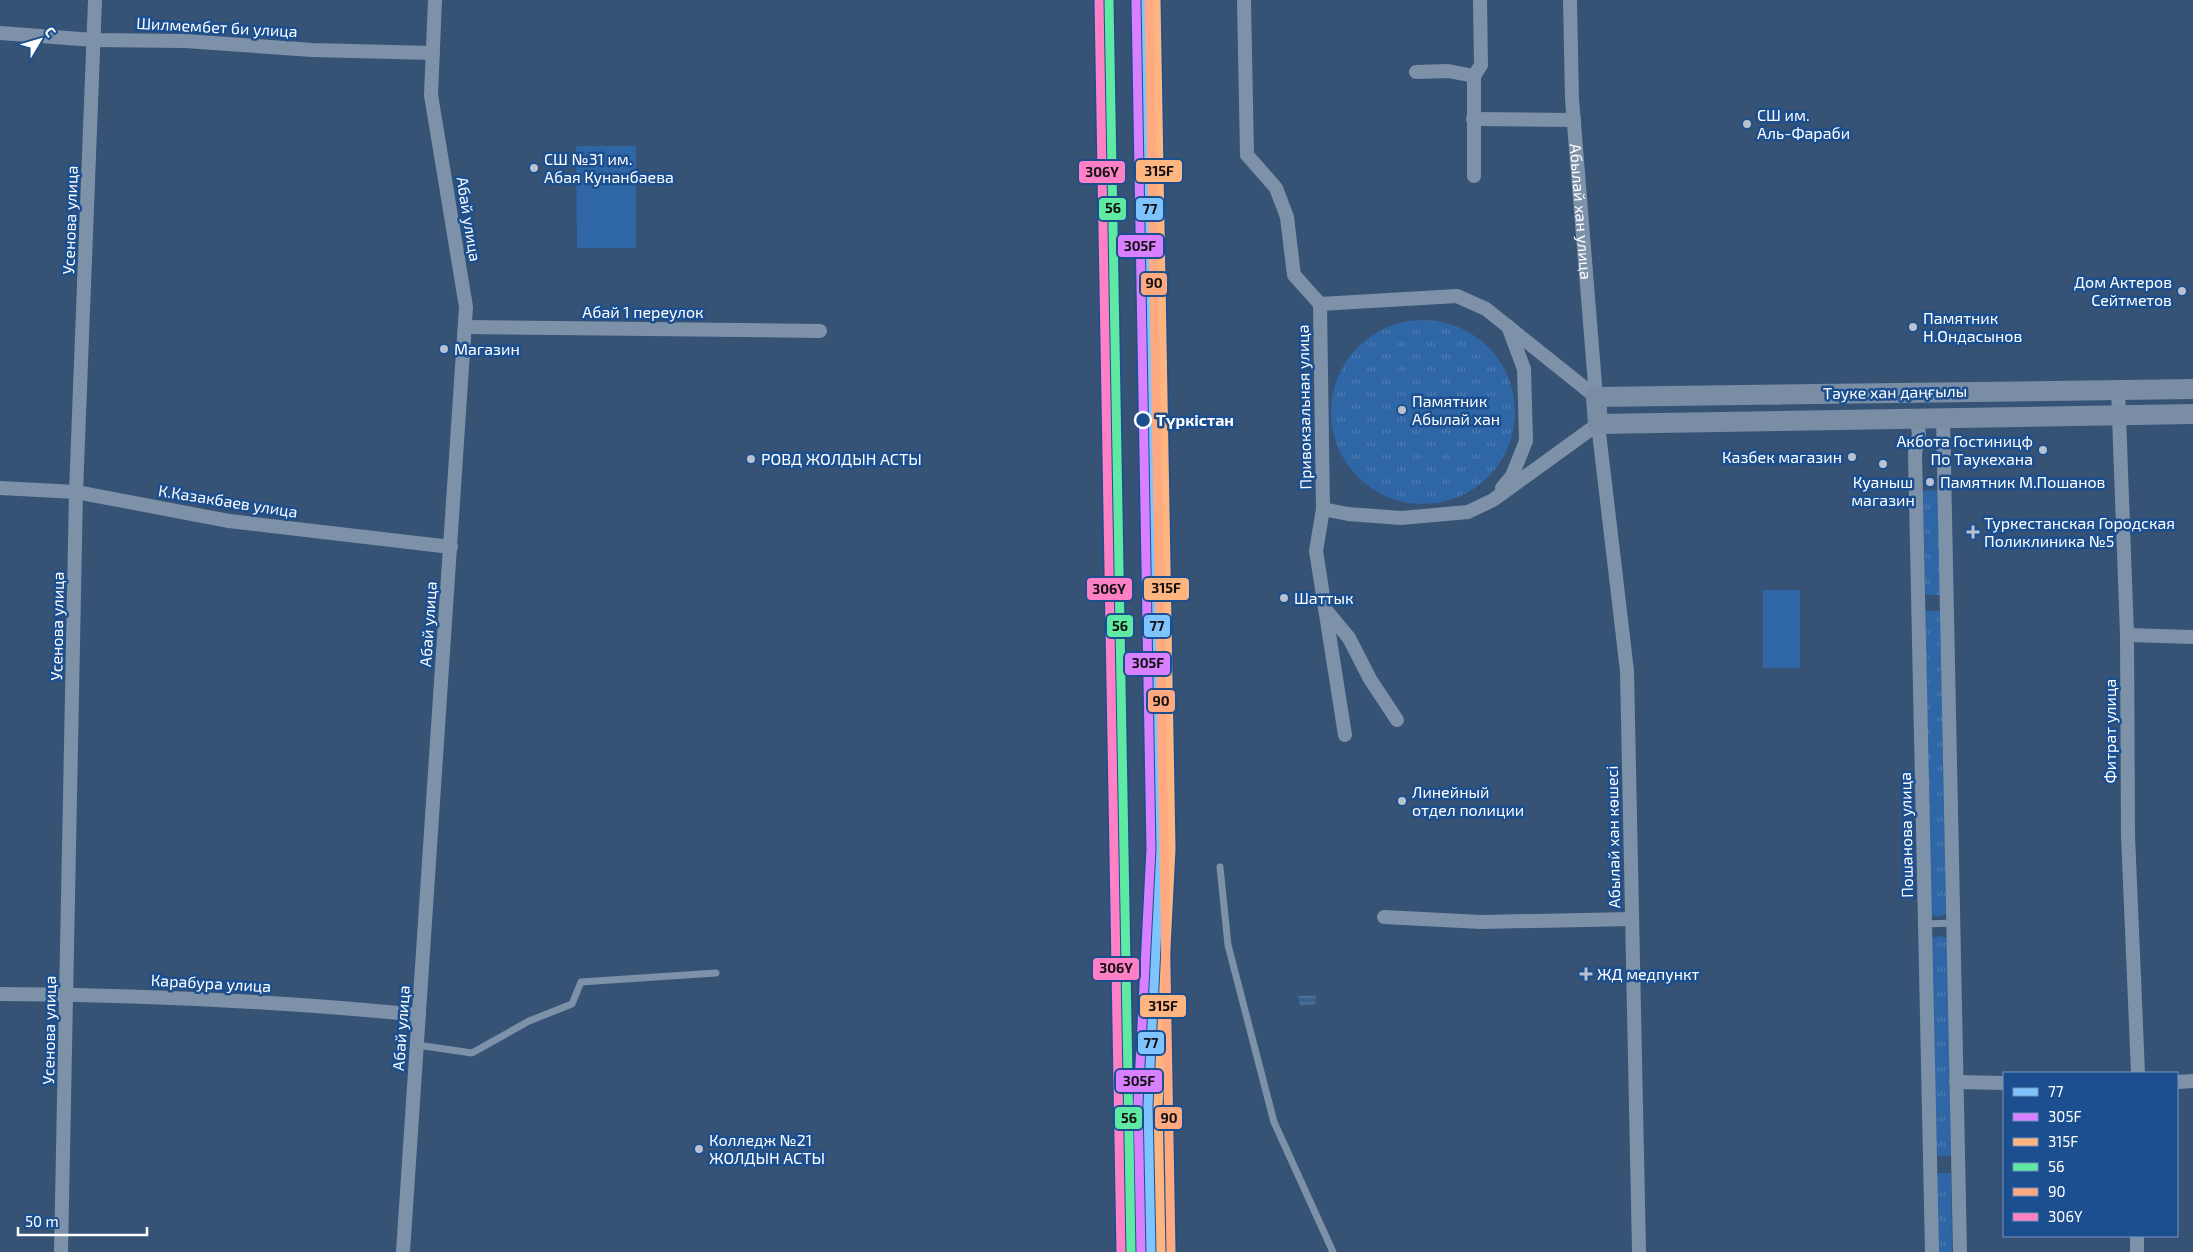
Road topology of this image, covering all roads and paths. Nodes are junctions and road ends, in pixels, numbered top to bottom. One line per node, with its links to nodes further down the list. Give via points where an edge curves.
1 (95, 0): 7 (street, Усенова улица)
2 (435, 0): 8 (street, Абай улица)
3 (1244, 0): 14 (street, Привокзальная улица, via 1248,155 1276,188 1287,217 1294,275)
4 (1480, 0): 10 (street, via 1481,65)
5 (1570, 0): 12 (street, Абылай хан улица)
6 (0, 33): 7 (street, Шилмембет би улица)
7 (94, 40): 8 (street, Шилмембет би улица, via 186,41 312,50); 27 (street, Усенова улица)
8 (433, 53): 16 (street, Абай улица, via 431,95 466,308)
9 (1416, 72): 10 (street, via 1448,71)
10 (1474, 76): 11 (street)
11 (1472, 119): 12 (street); 13 (street)
12 (1574, 120): 20 (street, Абылай хан улица)
13 (1474, 176)
14 (1320, 304): 15 (street, Привокзальная улица, via 1457,296 1486,309); 29 (street, Привокзальная улица)
15 (1508, 326): 20 (street, Привокзальная улица); 28 (street, Привокзальная улица, via 1524,369 1526,441 1512,476)
16 (466, 327): 17 (street, Абай 1 переулок); 30 (street, Абай улица)
17 (820, 331)
18 (2118, 389): 19 (street, Тәуке хан даңғылы); 20 (street, Тәуке хан даңғылы); 22 (street, Фитрат улица)
19 (2193, 389)
20 (1596, 397): 25 (street, Абылай хан улица)
21 (2193, 414): 22 (street, Тәуке хан даңғылы)
22 (2120, 415): 24 (street, Тәуке хан даңғылы); 32 (street, Фитрат улица)
23 (1917, 418): 24 (street, Тәуке хан даңғылы); 25 (street, Тәуке хан даңғылы); 40 (street, Пошанова улица)
24 (1944, 418): 39 (street)
25 (1598, 424): 28 (street, Привокзальная улица); 38 (street, Абылай хан көшесі, via 1627,671)
26 (0, 488): 27 (street, К.Казакбаев улица)
27 (76, 492): 30 (street, К.Казакбаев улица, via 229,521); 43 (street, Усенова улица)
28 (1493, 500): 29 (street, Привокзальная улица, via 1468,512 1401,518)
29 (1323, 509): 31 (street, Привокзальная улица, via 1316,551)
30 (450, 547): 44 (street, Абай улица)
31 (1324, 609): 34 (street, via 1349,638 1370,679); 35 (street, Привокзальная улица)
32 (2127, 635): 33 (street); 46 (street, Фитрат улица, via 2128,835)
33 (2193, 637)
34 (1398, 720)
35 (1345, 735)
36 (1220, 867): 54 (lane, via 1228,945 1274,1122)
37 (1384, 917): 38 (street, via 1481,922)
38 (1632, 919): 55 (street, Абылай хан көшесі)
39 (1953, 923): 40 (lane); 48 (street)
40 (1925, 924): 56 (street, Пошанова улица)
41 (716, 973): 45 (lane, via 581,982 572,1004 529,1021 472,1053)
42 (0, 994): 43 (street, Карабура улица)
43 (68, 995): 44 (street, Карабура улица, via 334,1007); 52 (street, Усенова улица)
44 (419, 1015): 45 (street, Абай улица)
45 (417, 1044): 53 (street, Абай улица)
46 (2138, 1072)
47 (2193, 1081): 49 (street)
48 (1956, 1082): 50 (street); 57 (street)
49 (2178, 1082)
50 (2003, 1083)
51 (2137, 1237): 58 (street)
52 (61, 1252)
53 (404, 1252)
54 (1334, 1252)
55 (1639, 1252)
56 (1932, 1252)
57 (1960, 1252)
58 (2137, 1252)

